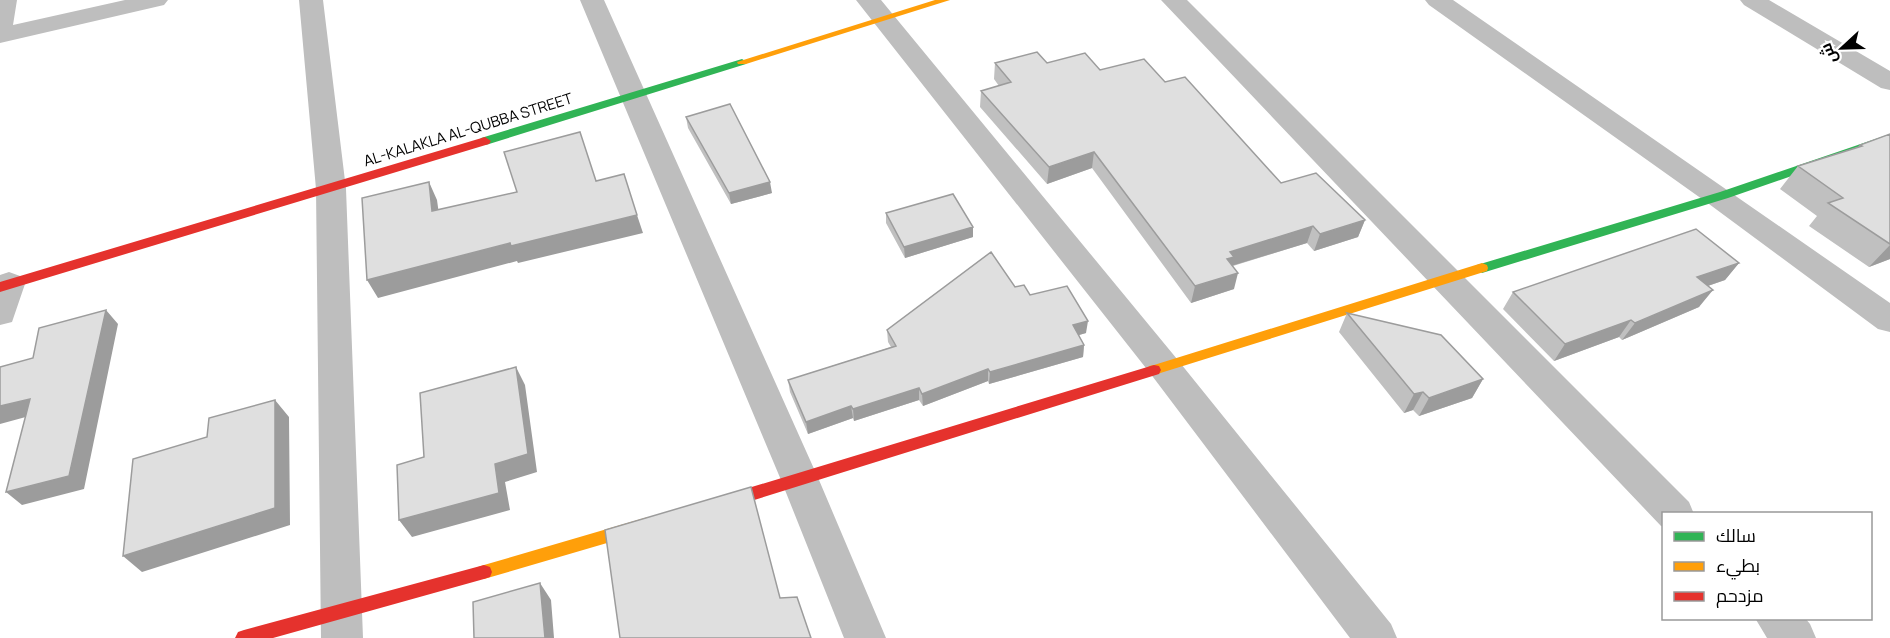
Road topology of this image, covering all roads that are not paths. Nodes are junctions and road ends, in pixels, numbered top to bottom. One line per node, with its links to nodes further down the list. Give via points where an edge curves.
1 (5, 0): 10 (street)
2 (156, 0): 10 (street)
3 (311, 0): 14 (street)
4 (592, 0): 12 (street)
5 (945, 0): 9 (street, AL-KALAKLA AL-QUBBA STREET)
6 (1173, 0): 16 (street)
7 (1437, 0): 15 (street)
8 (1752, 0): 11 (street)
9 (876, 10): 12 (street, AL-KALAKLA AL-QUBBA STREET); 19 (street)
10 (0, 34)
11 (1890, 82)
12 (634, 97): 14 (street, AL-KALAKLA AL-QUBBA STREET); 20 (street)
13 (1890, 138): 15 (street)
14 (331, 189): 17 (street, AL-KALAKLA AL-QUBBA STREET); 25 (street)
15 (1719, 197): 16 (street); 18 (street)
16 (1447, 278): 19 (street); 22 (street)
17 (3, 295)
18 (1890, 320)
19 (1165, 368): 20 (street); 28 (street)
20 (801, 480): 21 (street); 27 (street)
21 (697, 510)
22 (1674, 512)
23 (663, 520): 25 (street)
24 (1778, 620): 29 (street)
25 (341, 625): 26 (street)
26 (244, 638)
27 (865, 638)
28 (1376, 638)
29 (1795, 638)

